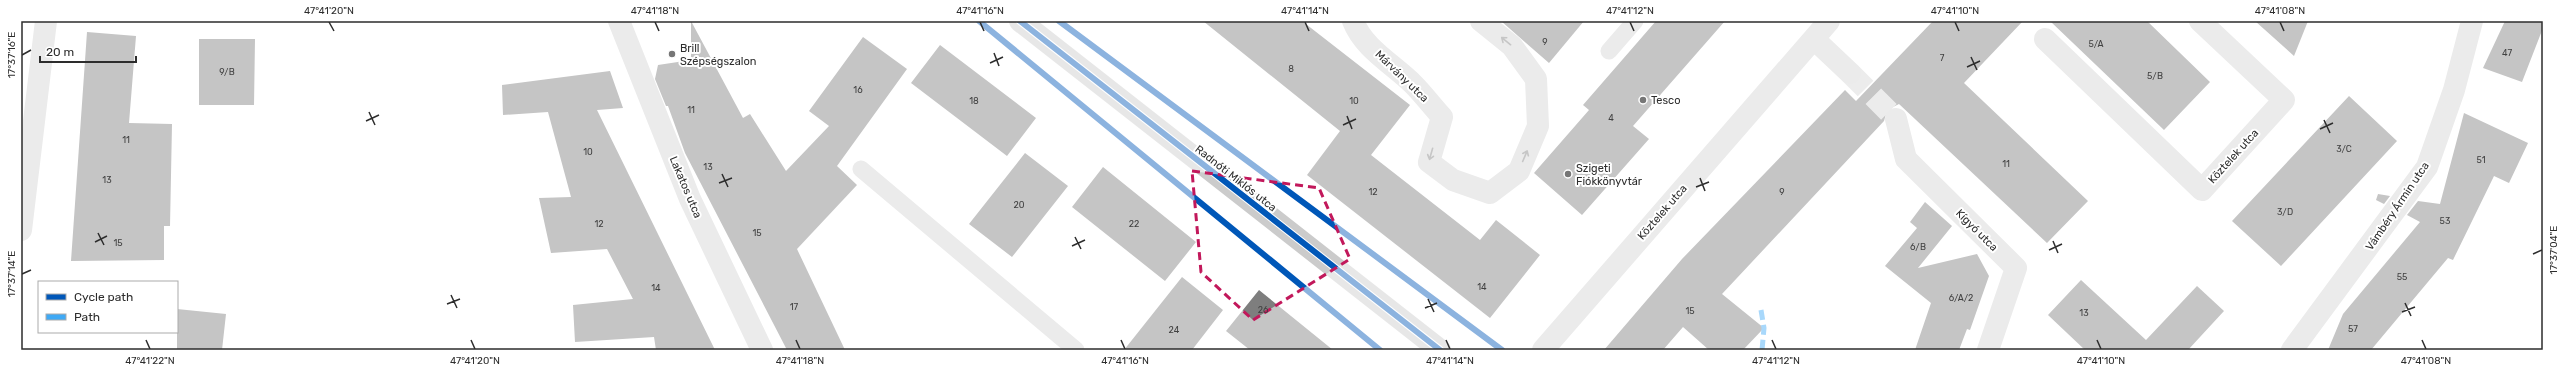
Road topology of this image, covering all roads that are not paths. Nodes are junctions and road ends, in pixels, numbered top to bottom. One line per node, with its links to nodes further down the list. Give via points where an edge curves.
1 (46, 21): 16 (street)
2 (1020, 21): 19 (street, Radnóti Miklós utca)
3 (1353, 21): 4 (street, Márvány utca, one-way to 4, via 1357,30 1379,55 1412,83 1442,117 1429,162 1453,180 1490,193 1519,171 1538,126 1536,79 1512,46)
4 (1481, 21)
5 (1635, 21): 12 (lane)
6 (1829, 21): 10 (street, Köztelek utca)
7 (2200, 21): 11 (street, Köztelek utca, via 2284,100 2202,190)
8 (2472, 21): 22 (street, Vámbéry Ármin utca, via 2454,90 2427,167)
9 (622, 22): 17 (street, Lakatos utca, via 690,199)
10 (1814, 39): 13 (street); 20 (street, Köztelek utca)
11 (2045, 39)
12 (1609, 51)
13 (1850, 73)
14 (1896, 119): 21 (street, Kígyó utca, via 1906,159 2016,268)
15 (861, 169): 18 (lane)
16 (21, 230)
17 (762, 350)
18 (1076, 350)
19 (1440, 350)
20 (1543, 350)
21 (1988, 350)
22 (2292, 350)

